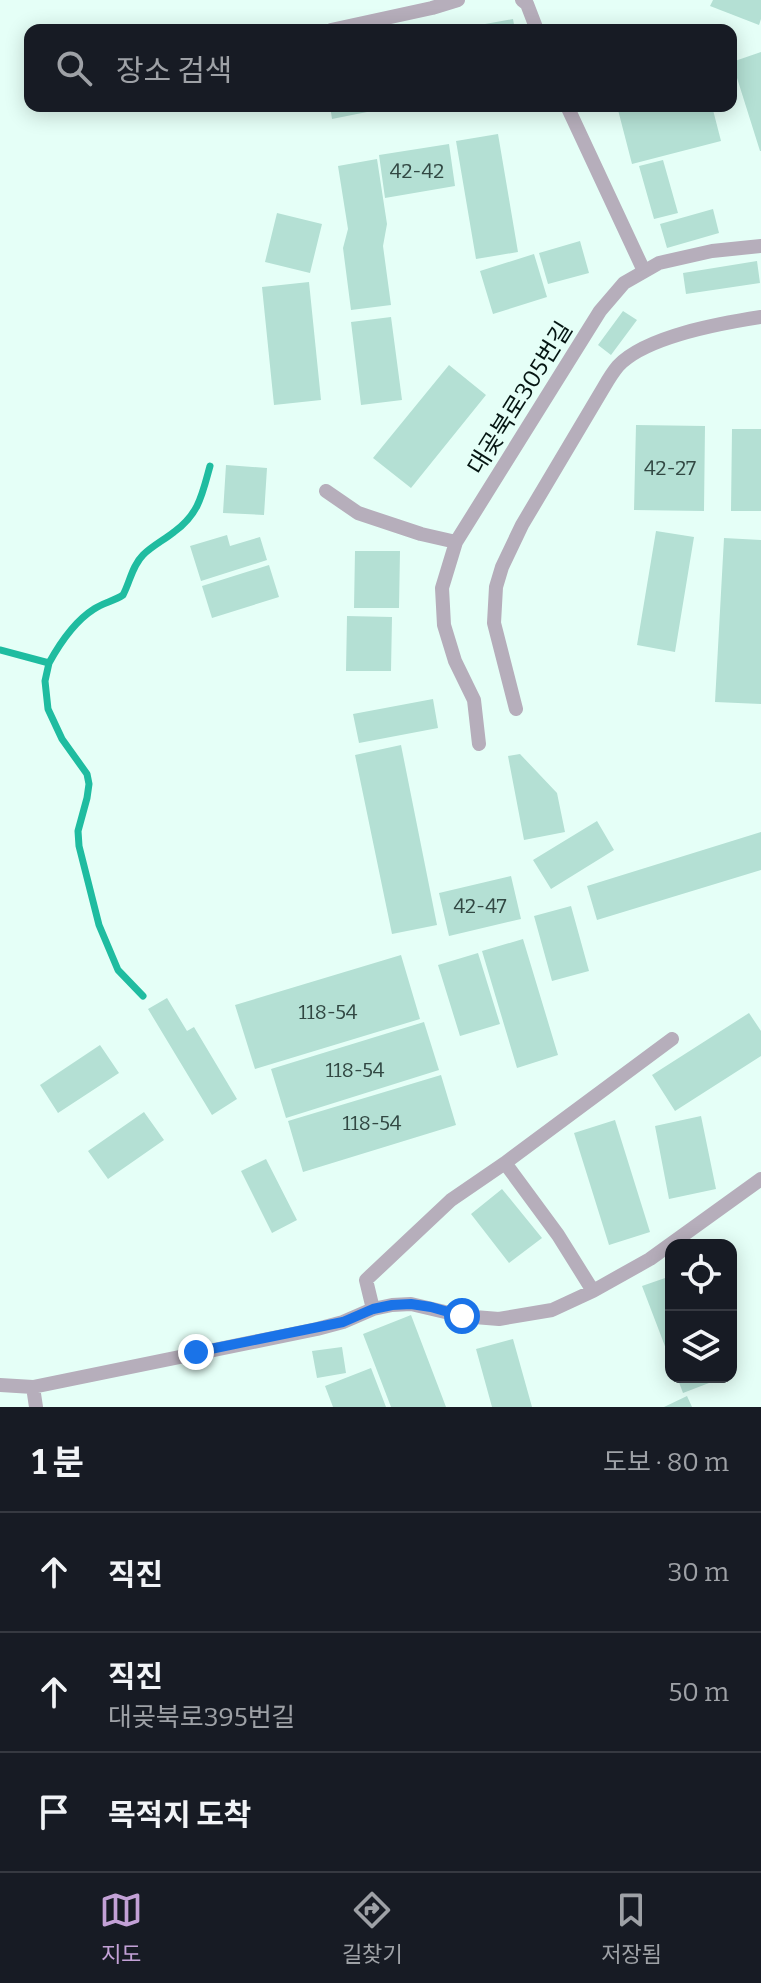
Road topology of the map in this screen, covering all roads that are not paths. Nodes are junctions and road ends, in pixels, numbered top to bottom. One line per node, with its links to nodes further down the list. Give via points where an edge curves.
1 (458, 0): 3 (lane)
2 (522, 0): 4 (lane)
3 (356, 24)
4 (535, 24)
5 (570, 112): 7 (lane)
6 (761, 246): 7 (lane, 대곶북로305번길, via 712,251)
7 (644, 271): 10 (lane, 대곶북로305번길, via 624,283 600,311)
8 (761, 317): 11 (lane, via 700,328 658,343 619,365 604,387 522,525 496,587 494,623)
9 (326, 491): 10 (lane, via 358,513)
10 (456, 542): 12 (lane, 대곶북로305번길, via 442,588 444,625 474,700)
11 (516, 709)
12 (479, 744)
13 (672, 1039): 14 (lane)
14 (505, 1163): 16 (lane); 17 (lane, via 451,1200 366,1280)
15 (761, 1179): 16 (lane, via 650,1259)
16 (593, 1291): 17 (lane, via 552,1310 499,1319 411,1304)
17 (373, 1309): 19 (lane, via 317,1329)
18 (0, 1385): 19 (lane)
19 (33, 1387): 20 (lane)
20 (36, 1407)

